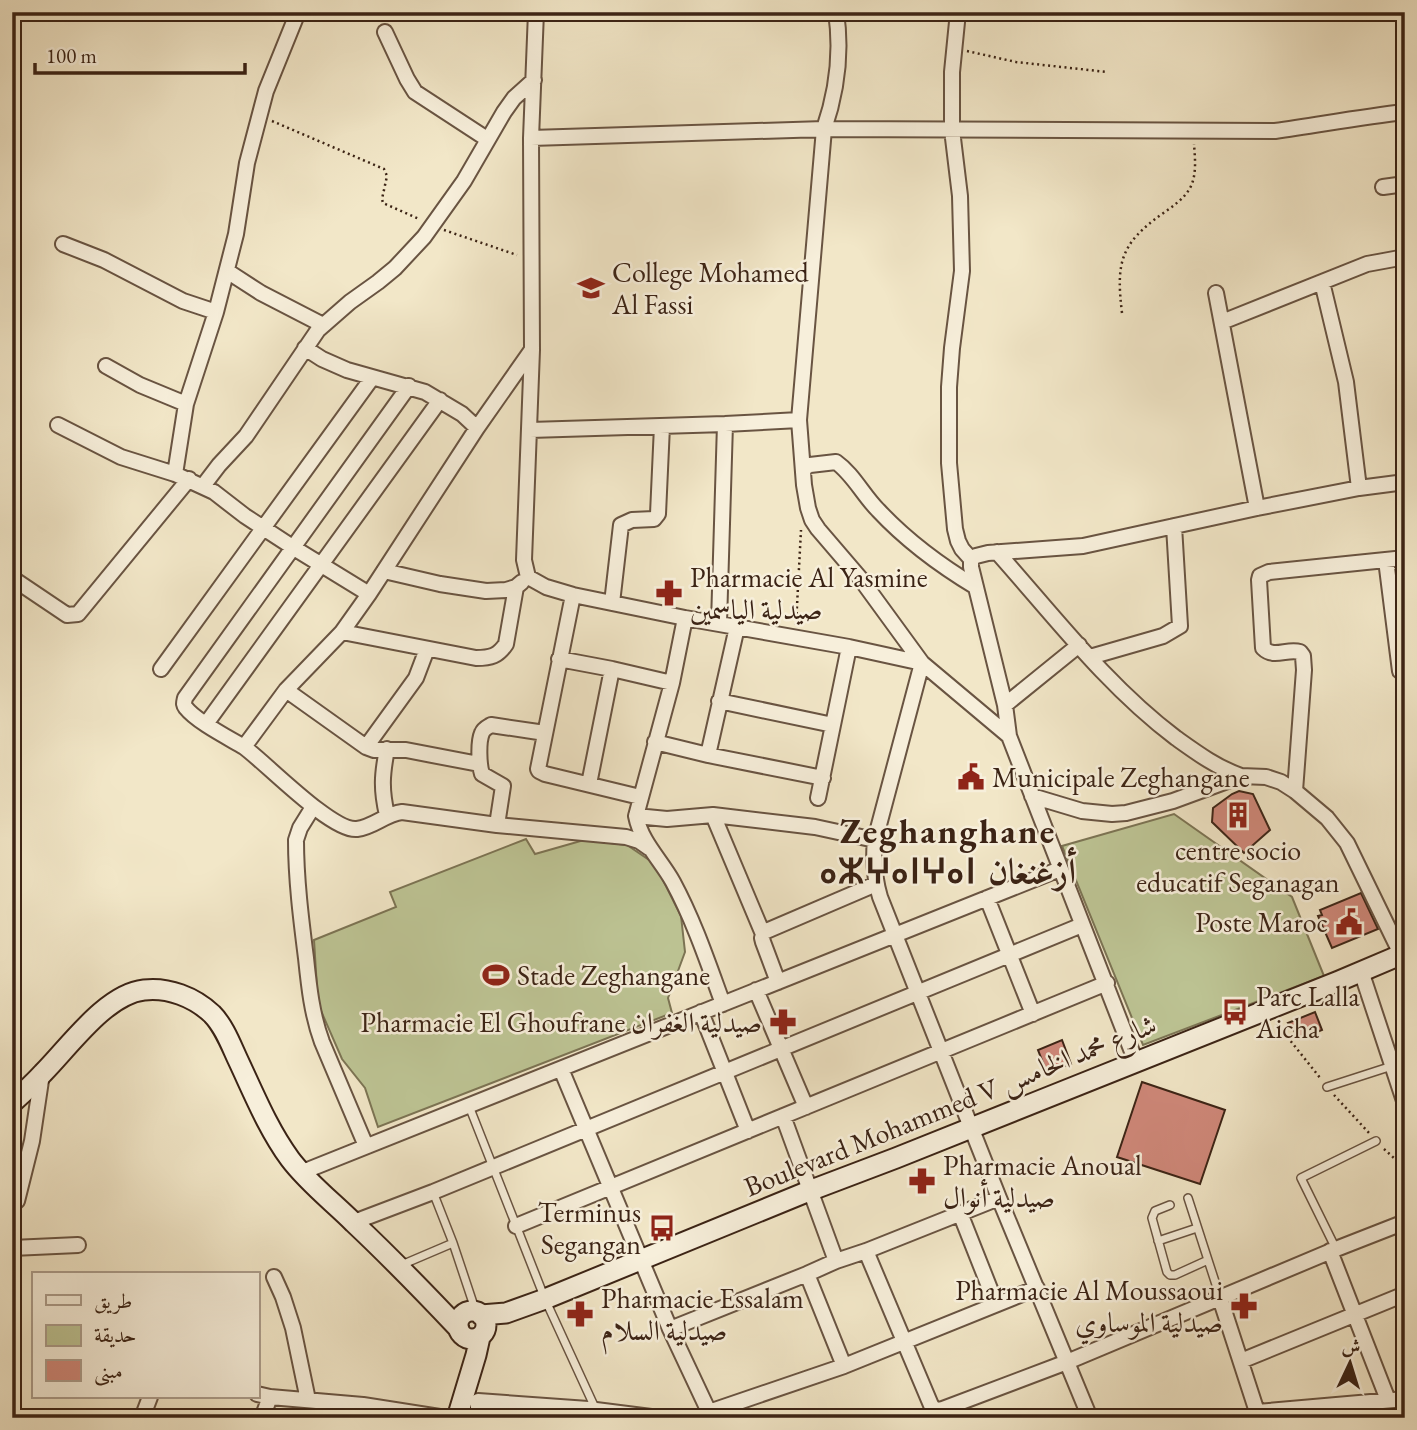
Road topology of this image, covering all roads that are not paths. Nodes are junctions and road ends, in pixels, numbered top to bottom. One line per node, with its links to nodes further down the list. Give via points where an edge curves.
1 (298, 12): 16 (street, via 266,91)
2 (536, 12): 6 (street)
3 (836, 12): 8 (street, via 838,63)
4 (958, 12): 9 (street)
5 (385, 32): 11 (street, via 415,92)
6 (534, 80): 10 (street); 11 (street, via 514,98)
7 (1405, 112): 9 (street, via 1275,131)
8 (824, 128): 9 (street); 10 (street); 29 (street)
9 (952, 130): 46 (street, via 962,261 949,387 948,463 955,529)
10 (531, 138): 23 (street)
11 (487, 139): 21 (street, via 433,226 395,268)
12 (1405, 184): 13 (street)
13 (1383, 187)
14 (63, 244): 19 (street)
15 (1405, 257): 17 (street, via 1367,264)
16 (227, 271): 19 (street); 21 (street)
17 (1322, 282): 20 (street); 39 (street, via 1346,382)
18 (1216, 293): 20 (street)
19 (216, 312): 28 (street)
20 (1222, 323): 40 (street)
21 (323, 325): 22 (street)
22 (305, 348): 25 (street); 38 (street, via 246,436)
23 (532, 350): 33 (street); 34 (street)
24 (106, 366): 28 (street)
25 (372, 378): 26 (street); 42 (street)
26 (409, 386): 27 (street); 43 (street)
27 (440, 400): 33 (street); 48 (street)
28 (186, 404): 36 (street)
29 (799, 420): 30 (street); 35 (street)
30 (725, 424): 32 (street); 58 (street)
31 (58, 425): 36 (street, via 121,457)
32 (662, 426): 34 (street); 56 (street, via 658,514 654,519 621,525)
33 (477, 428): 49 (street)
34 (530, 430): 50 (street, via 524,560)
35 (803, 469): 53 (street, via 836,462 897,529); 66 (street, via 812,520)
36 (175, 474): 38 (street)
37 (1405, 482): 39 (street)
38 (196, 483): 42 (street); 51 (street, via 78,614 67,615)
39 (1359, 488): 40 (street)
40 (1257, 508): 41 (street)
41 (1174, 526): 44 (street, via 1083,546); 64 (street, via 1180,626)
42 (264, 528): 43 (street); 67 (street)
43 (294, 548): 48 (street); 74 (street, via 185,698 186,708)
44 (997, 552): 46 (street); 61 (street)
45 (1405, 558): 47 (street)
46 (971, 559): 53 (street)
47 (1386, 560): 69 (street); 87 (street, via 1260,576 1263,648 1270,653 1294,650 1303,656)
48 (321, 565): 54 (street); 74 (street)
49 (384, 571): 52 (street, via 486,591); 54 (street)
50 (528, 577): 52 (street); 55 (street)
51 (12, 578)
52 (516, 587): 63 (street, via 506,644 496,656 476,658)
53 (976, 587): 73 (street)
54 (369, 594): 60 (street)
55 (573, 595): 56 (street); 65 (street)
56 (612, 603): 57 (street)
57 (685, 618): 58 (street); 70 (street)
58 (719, 623): 59 (street)
59 (737, 627): 62 (street); 72 (street)
60 (342, 632): 63 (street); 71 (street)
61 (1079, 645): 64 (street); 73 (street)
62 (849, 647): 66 (street); 75 (street)
63 (428, 649): 80 (street, via 416,678)
64 (1090, 657): 84 (street, via 1166,730 1202,757)
65 (559, 659): 68 (street); 76 (street)
66 (922, 663): 77 (street); 96 (street)
67 (161, 669)
68 (612, 669): 70 (street); 86 (street)
69 (1400, 671)
70 (672, 683): 78 (street)
71 (286, 690): 79 (street); 80 (street)
72 (719, 701): 75 (street); 82 (street)
73 (1004, 705): 77 (street)
74 (206, 724): 79 (street)
75 (833, 724): 85 (street)
76 (545, 733): 83 (street, via 488,727 482,733); 86 (street, via 539,771)
77 (1009, 736): 89 (street)
78 (655, 742): 82 (street); 88 (street)
79 (244, 747): 91 (street)
80 (366, 747): 81 (street)
81 (387, 749): 83 (street); 92 (street, via 382,779)
82 (708, 755): 85 (street)
83 (479, 764): 95 (street, via 485,778 503,786)
84 (1241, 776): 87 (street, via 1266,777); 89 (street, via 1126,813 1082,811)
85 (823, 778): 90 (street)
86 (589, 784): 88 (street)
87 (1295, 791): 104 (street, via 1327,818 1347,843)
88 (640, 796): 94 (street)
89 (1031, 796): 98 (street)
90 (818, 798)
91 (313, 807): 92 (street, via 351,830); 132 (street, via 296,840 313,1012)
92 (387, 815): 95 (street, via 402,811)
93 (713, 815): 94 (street); 96 (street, via 815,827); 102 (street)
94 (636, 816): 97 (street)
95 (497, 825): 97 (street, via 619,836)
96 (875, 840): 99 (street)
97 (649, 848): 111 (street, via 684,905)
98 (1060, 869): 100 (street); 101 (street)
99 (876, 884): 102 (street); 103 (street)
100 (988, 898): 103 (street); 105 (street)
101 (1082, 925): 105 (street); 108 (street)
102 (763, 934): 107 (street)
103 (895, 935): 107 (street); 110 (street)
104 (1403, 953): 106 (main road, Boulevard Mohammed V شارع محمد الخامس)
105 (1010, 955): 110 (street); 113 (street)
106 (1361, 971): 117 (street); 118 (main road, Boulevard Mohammed V شارع محمد الخامس)
107 (778, 982): 109 (street)
108 (1107, 983): 113 (street); 118 (street)
109 (756, 990): 111 (street); 114 (street)
110 (918, 993): 114 (street); 115 (street)
111 (723, 1004): 112 (street)
112 (701, 1012): 119 (street); 120 (street)
113 (1033, 1014): 115 (street)
114 (782, 1049): 120 (street); 126 (street)
115 (942, 1051): 126 (street); 128 (street)
116 (1405, 1055): 117 (lane)
117 (1390, 1060): 122 (lane); 124 (street)
118 (1136, 1062): 128 (main road, Boulevard Mohammed V شارع محمد الخامس)
119 (561, 1069): 125 (street); 129 (street)
120 (725, 1072): 129 (street); 130 (street)
121 (42, 1074): 123 (main road); 134 (main road, via 122,996 141,990 183,995 216,1019 266,1119); 140 (street)
122 (1327, 1087)
123 (12, 1102)
124 (1405, 1104)
125 (468, 1106): 132 (street); 133 (lane)
126 (806, 1107): 127 (street)
127 (783, 1116): 130 (street); 136 (street)
128 (972, 1127): 136 (main road, Boulevard Mohammed V شارع محمد الخامس); 138 (street)
129 (586, 1129): 133 (street); 135 (street)
130 (748, 1131): 135 (street)
131 (1376, 1141): 151 (lane, via 1301,1178)
132 (366, 1146): 134 (street)
133 (493, 1167): 137 (street); 145 (lane)
134 (300, 1173): 143 (main road)
135 (610, 1188): 145 (street); 153 (street)
136 (809, 1191): 153 (main road, Boulevard Mohammed V شارع محمد الخامس); 155 (street)
137 (433, 1192): 143 (street); 148 (lane)
138 (999, 1198): 142 (street); 159 (street)
139 (1188, 1198): 146 (lane)
140 (17, 1201)
141 (1170, 1205): 147 (lane, via 1153,1214)
142 (960, 1213): 152 (street); 163 (street)
143 (354, 1222): 156 (main road)
144 (1405, 1222): 151 (street)
145 (516, 1226): 162 (lane)
146 (1197, 1228): 147 (lane); 154 (lane)
147 (1158, 1241): 154 (lane, via 1170,1275)
148 (453, 1243): 156 (lane); 165 (lane)
149 (78, 1245): 150 (street)
150 (12, 1248)
151 (1333, 1250): 161 (street); 164 (street)
152 (866, 1251): 155 (street); 167 (street)
153 (641, 1260): 162 (main road, Boulevard Mohammed V شارع محمد الخامس); 166 (street)
154 (1208, 1260): 161 (lane)
155 (836, 1261): 157 (street)
156 (399, 1267): 165 (main road)
157 (807, 1275): 166 (street); 170 (street)
158 (274, 1278): 174 (street, via 293,1328)
159 (1037, 1288): 163 (street); 169 (street)
160 (1405, 1294): 164 (street)
161 (1220, 1298): 168 (street); 169 (street)
162 (544, 1299): 165 (main road, Boulevard Mohammed V شارع محمد الخامس, via 501,1320); 177 (lane)
163 (996, 1304): 167 (street)
164 (1355, 1314): 168 (street); 175 (street)
165 (473, 1324): 176 (main road)
166 (670, 1329): 179 (street)
167 (904, 1342): 170 (street); 178 (street)
168 (1241, 1361): 180 (street)
169 (1067, 1362): 178 (street); 188 (street)
170 (844, 1366): 179 (street)
171 (264, 1395): 174 (street); 183 (street)
172 (150, 1398): 182 (street)
173 (1405, 1399): 175 (street)
174 (308, 1400): 181 (street); 184 (street)
175 (1388, 1400): 180 (street)
176 (466, 1406): 177 (street); 186 (street)
177 (596, 1410): 187 (street)
178 (939, 1414)
179 (708, 1415)
180 (1258, 1415)
181 (418, 1416): 185 (street)
182 (142, 1418)
183 (262, 1418)
184 (325, 1418)
185 (446, 1418)
186 (478, 1418)
187 (659, 1418)
188 (1090, 1418)

